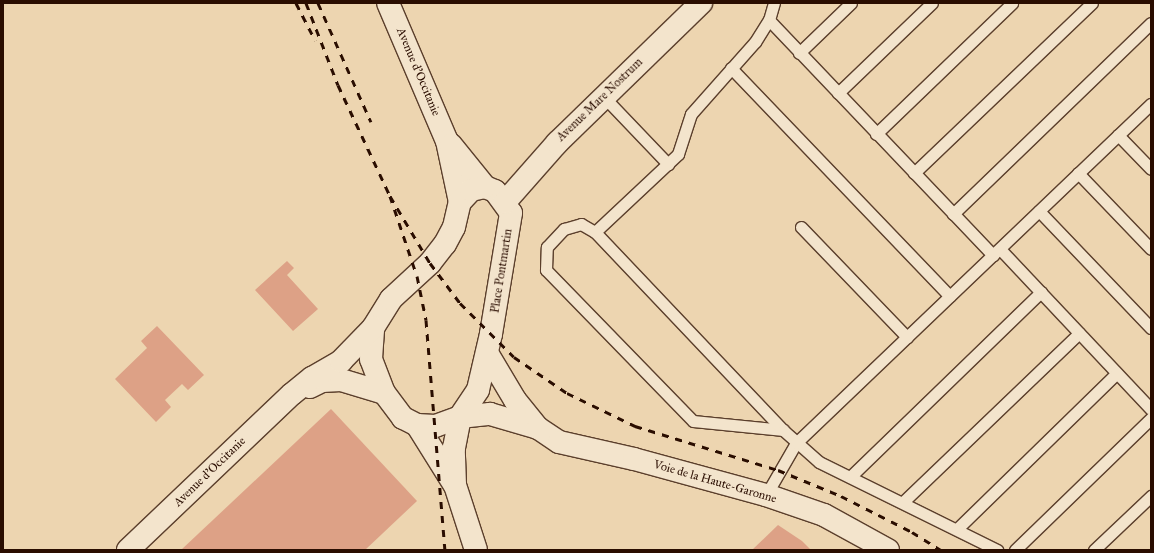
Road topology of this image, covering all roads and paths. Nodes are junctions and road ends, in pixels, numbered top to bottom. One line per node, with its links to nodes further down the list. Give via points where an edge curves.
1 (388, 3): 17 (street, Avenue d'Occitanie)
2 (701, 3): 13 (street, Avenue Mare Nostrum)
3 (774, 3): 8 (lane)
4 (852, 3): 10 (lane)
5 (932, 3): 12 (lane)
6 (1012, 3): 15 (lane)
7 (1092, 3): 20 (lane)
8 (769, 20): 10 (lane); 11 (lane, via 755,42)
9 (1151, 23): 26 (lane)
10 (799, 53): 12 (lane)
11 (731, 68): 18 (lane, via 691,114 678,154); 32 (lane)
12 (838, 93): 15 (lane)
13 (604, 97): 18 (lane); 24 (street, Avenue Mare Nostrum, via 557,143)
14 (1151, 104): 16 (lane)
15 (876, 134): 20 (lane)
16 (1118, 135): 19 (lane); 21 (lane)
17 (447, 141): 22 (street, Avenue d'Occitanie); 23 (street, Avenue d'Occitanie)
18 (668, 164): 28 (lane)
19 (1151, 169)
20 (914, 173): 26 (lane)
21 (1078, 174): 25 (lane); 29 (lane)
22 (486, 188): 23 (street, via 471,190); 24 (street, via 495,191)
23 (460, 202): 33 (street, via 454,227 446,244 430,263 391,299)
24 (505, 202): 37 (street, Place Pontmartin, via 511,213 508,241)
25 (1039, 211): 30 (lane); 34 (lane)
26 (953, 214): 30 (lane)
27 (801, 227): 36 (lane)
28 (595, 232): 46 (lane); 46 (lane, via 581,224 564,229 547,247 546,270 694,421)
29 (1151, 249)
30 (996, 252): 31 (lane); 32 (lane)
31 (1040, 292): 35 (lane); 48 (lane)
32 (950, 296): 36 (lane)
33 (373, 328): 39 (street, Avenue d'Occitanie, via 341,361 312,378); 40 (street, via 371,359)
34 (1151, 328)
35 (1079, 333): 38 (lane); 52 (lane)
36 (907, 337): 47 (lane)
37 (487, 353): 42 (street, Place Pontmartin, via 478,390); 45 (street, Voie de la Haute-Garonne, via 515,400)
38 (1117, 373): 41 (lane); 53 (lane)
39 (292, 394): 40 (street, Avenue d'Occitanie, via 322,382 341,380); 54 (street, Avenue d'Occitanie)
40 (384, 394): 44 (street, via 403,418)
41 (1151, 409)
42 (460, 417): 44 (street, via 435,426); 45 (street, Voie de la Haute-Garonne, via 490,414); 49 (street, via 454,448)
43 (1151, 418): 58 (lane)
44 (417, 425): 49 (street)
45 (538, 428): 50 (street, Voie de la Haute-Garonne, via 560,442)
46 (783, 430): 47 (lane)
47 (796, 443): 48 (lane, via 819,462); 50 (lane)
48 (850, 477): 52 (lane)
49 (455, 485): 55 (street)
50 (766, 495): 56 (street, Voie de la Haute-Garonne, via 824,515)
51 (1151, 496): 59 (lane)
52 (903, 502): 53 (lane)
53 (957, 529): 57 (lane)
54 (128, 550)
55 (476, 550)
56 (888, 550)
57 (997, 550)
58 (1015, 550)
59 (1094, 550)

